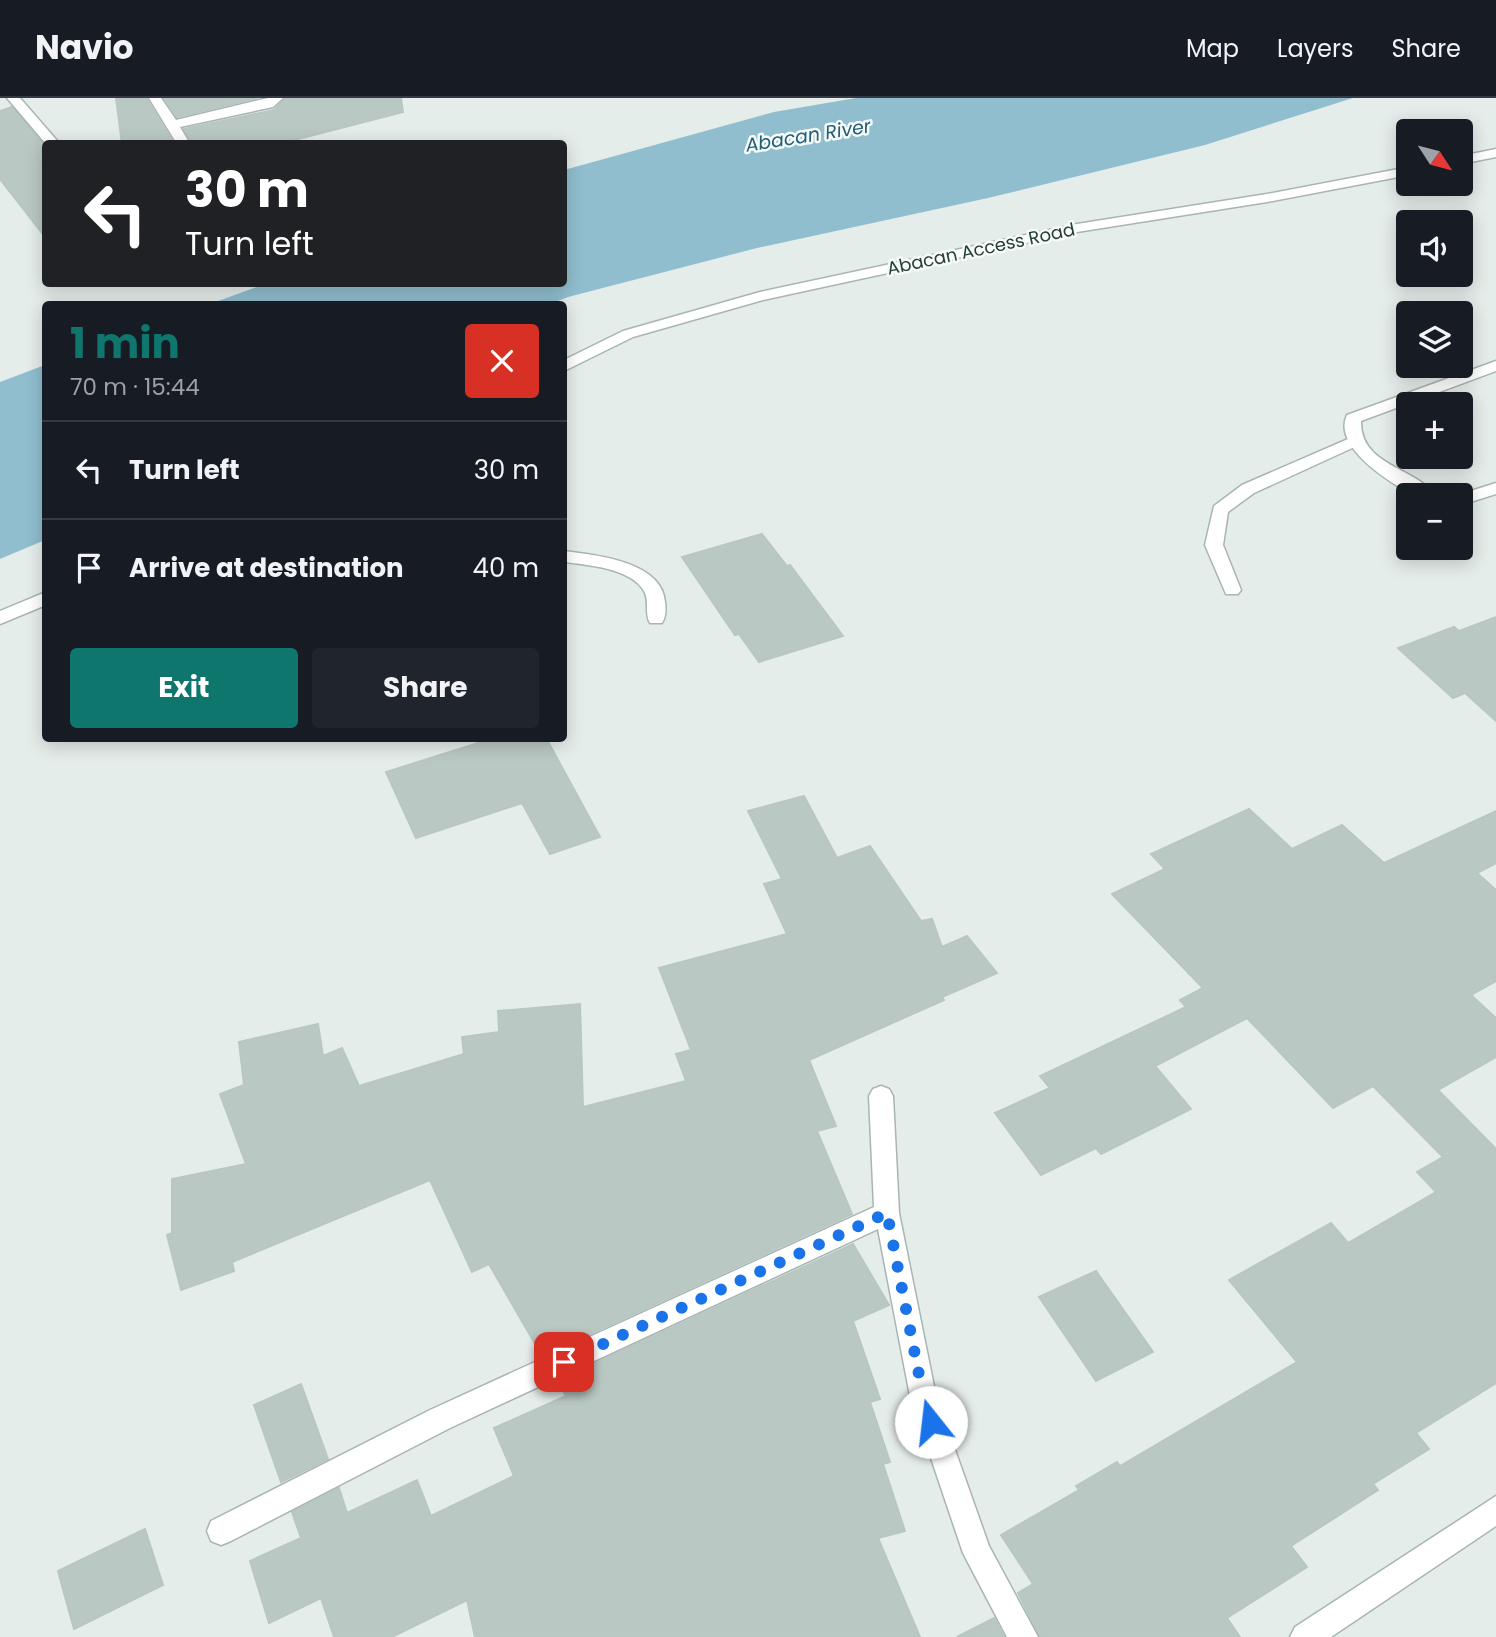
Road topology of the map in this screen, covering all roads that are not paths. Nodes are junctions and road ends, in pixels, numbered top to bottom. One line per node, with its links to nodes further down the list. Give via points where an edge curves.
1 (13, 98): 5 (street)
2 (155, 98): 4 (street)
3 (277, 98): 4 (street, via 268,104)
4 (173, 125): 6 (street)
5 (50, 140)
6 (178, 140)
7 (1496, 153): 8 (street)
8 (1474, 157)
9 (1396, 173): 10 (street, Abacan Access Road, via 1077,228 760,296 628,334)
10 (567, 364)
11 (1496, 366): 12 (street, via 1353,418 1350,430)
12 (1355, 442): 13 (street); 17 (street, via 1248,489 1220,510 1214,545)
13 (1409, 483)
14 (1496, 488): 15 (street)
15 (1473, 496)
16 (567, 557): 20 (street, via 594,559 643,578 655,593)
17 (1232, 590)
18 (42, 600): 19 (street)
19 (0, 618)
20 (656, 619)
21 (881, 1096): 22 (street)
22 (887, 1213): 24 (street, via 440,1419); 25 (street, via 923,1395 948,1475 976,1553)
23 (1496, 1510): 26 (street)
24 (221, 1531)
25 (1023, 1637)
26 (1305, 1637)

